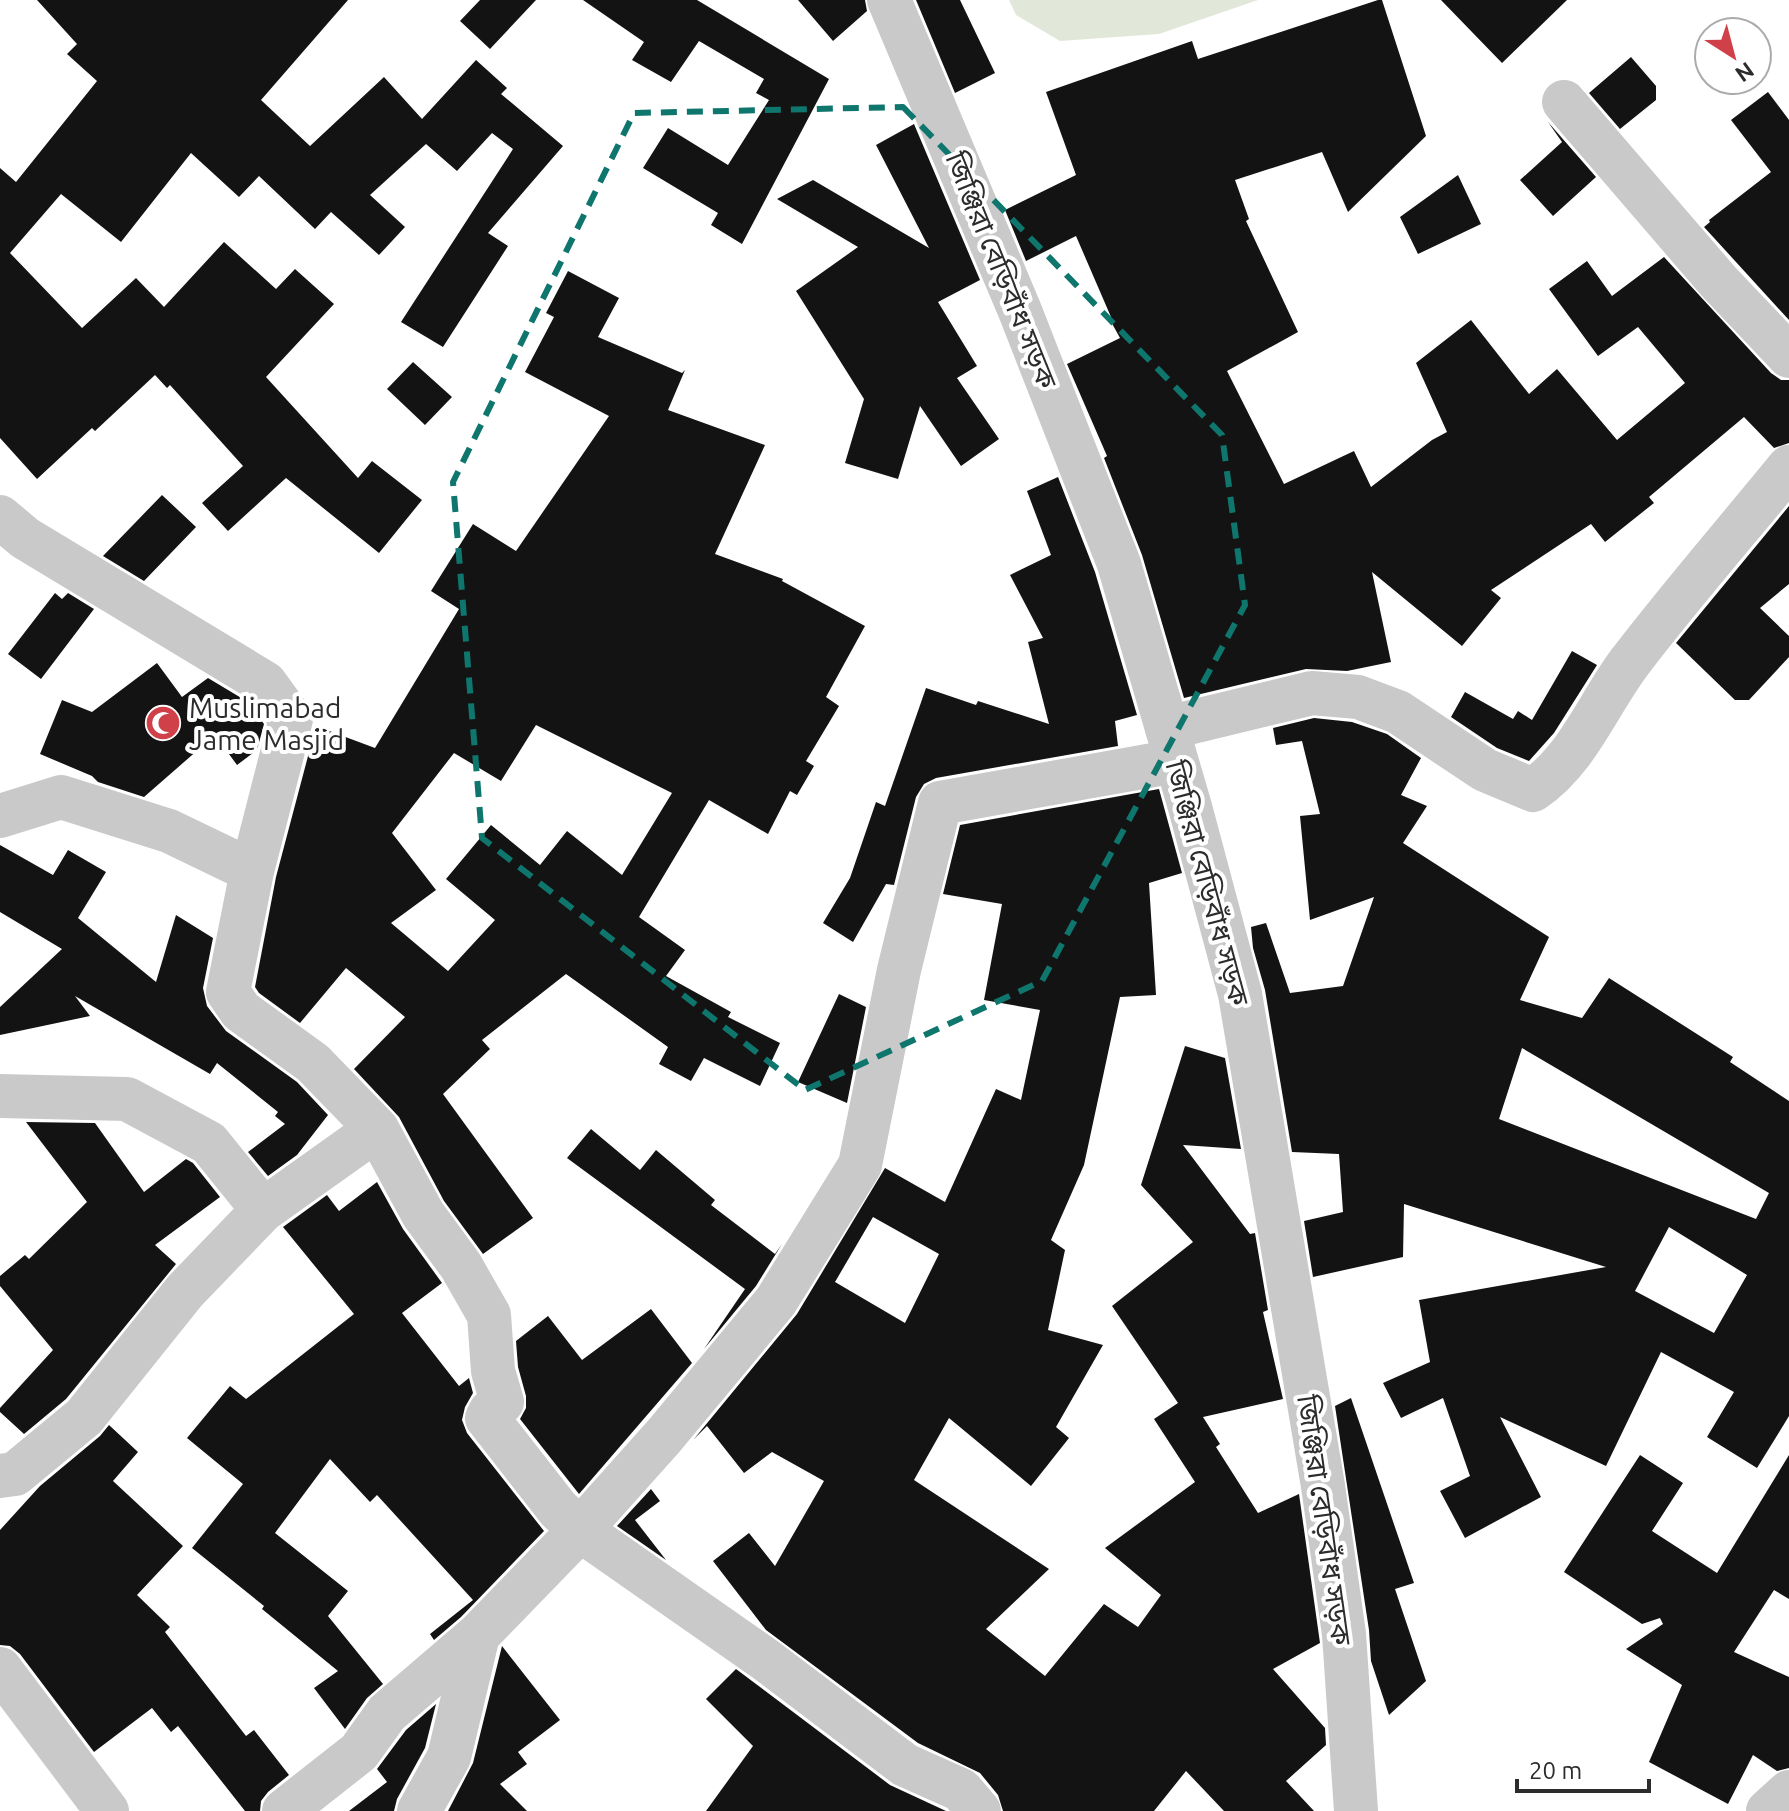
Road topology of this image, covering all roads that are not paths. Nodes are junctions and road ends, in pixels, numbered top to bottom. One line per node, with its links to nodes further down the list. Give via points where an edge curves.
1 (889, 0): 6 (street, জিঞ্জিরা বেড়িবাঁধ সড়ক, via 1119,564)
2 (1564, 102): 3 (street)
3 (1789, 356)
4 (1789, 467): 6 (street, via 1628,664 1570,756 1533,790 1485,770 1398,712 1358,697 1312,693)
5 (0, 517): 8 (street, via 25,538 265,683 291,719)
6 (1172, 744): 13 (street, via 940,803 860,1165 776,1301); 21 (street, জিঞ্জিরা বেড়িবাঁধ সড়ক, via 1240,994 1344,1634)
7 (0, 816): 8 (street, via 61,797 169,831)
8 (252, 871): 10 (street, via 228,992 241,1011 313,1063)
9 (0, 1096): 11 (street, via 127,1099 209,1143)
10 (377, 1129): 11 (street); 13 (street, via 423,1214 489,1315 493,1371 502,1402 487,1418)
11 (263, 1210): 12 (street, via 185,1291 84,1417 15,1474)
12 (0, 1476)
13 (580, 1530): 14 (street); 20 (street, via 905,1765 961,1790)
14 (478, 1635): 18 (street, via 387,1713 359,1752); 19 (street, via 449,1757)
15 (0, 1669): 17 (street)
16 (1789, 1792): 22 (street)
17 (107, 1811)
18 (284, 1811)
19 (419, 1811)
20 (979, 1811)
21 (1356, 1811)
22 (1768, 1811)

